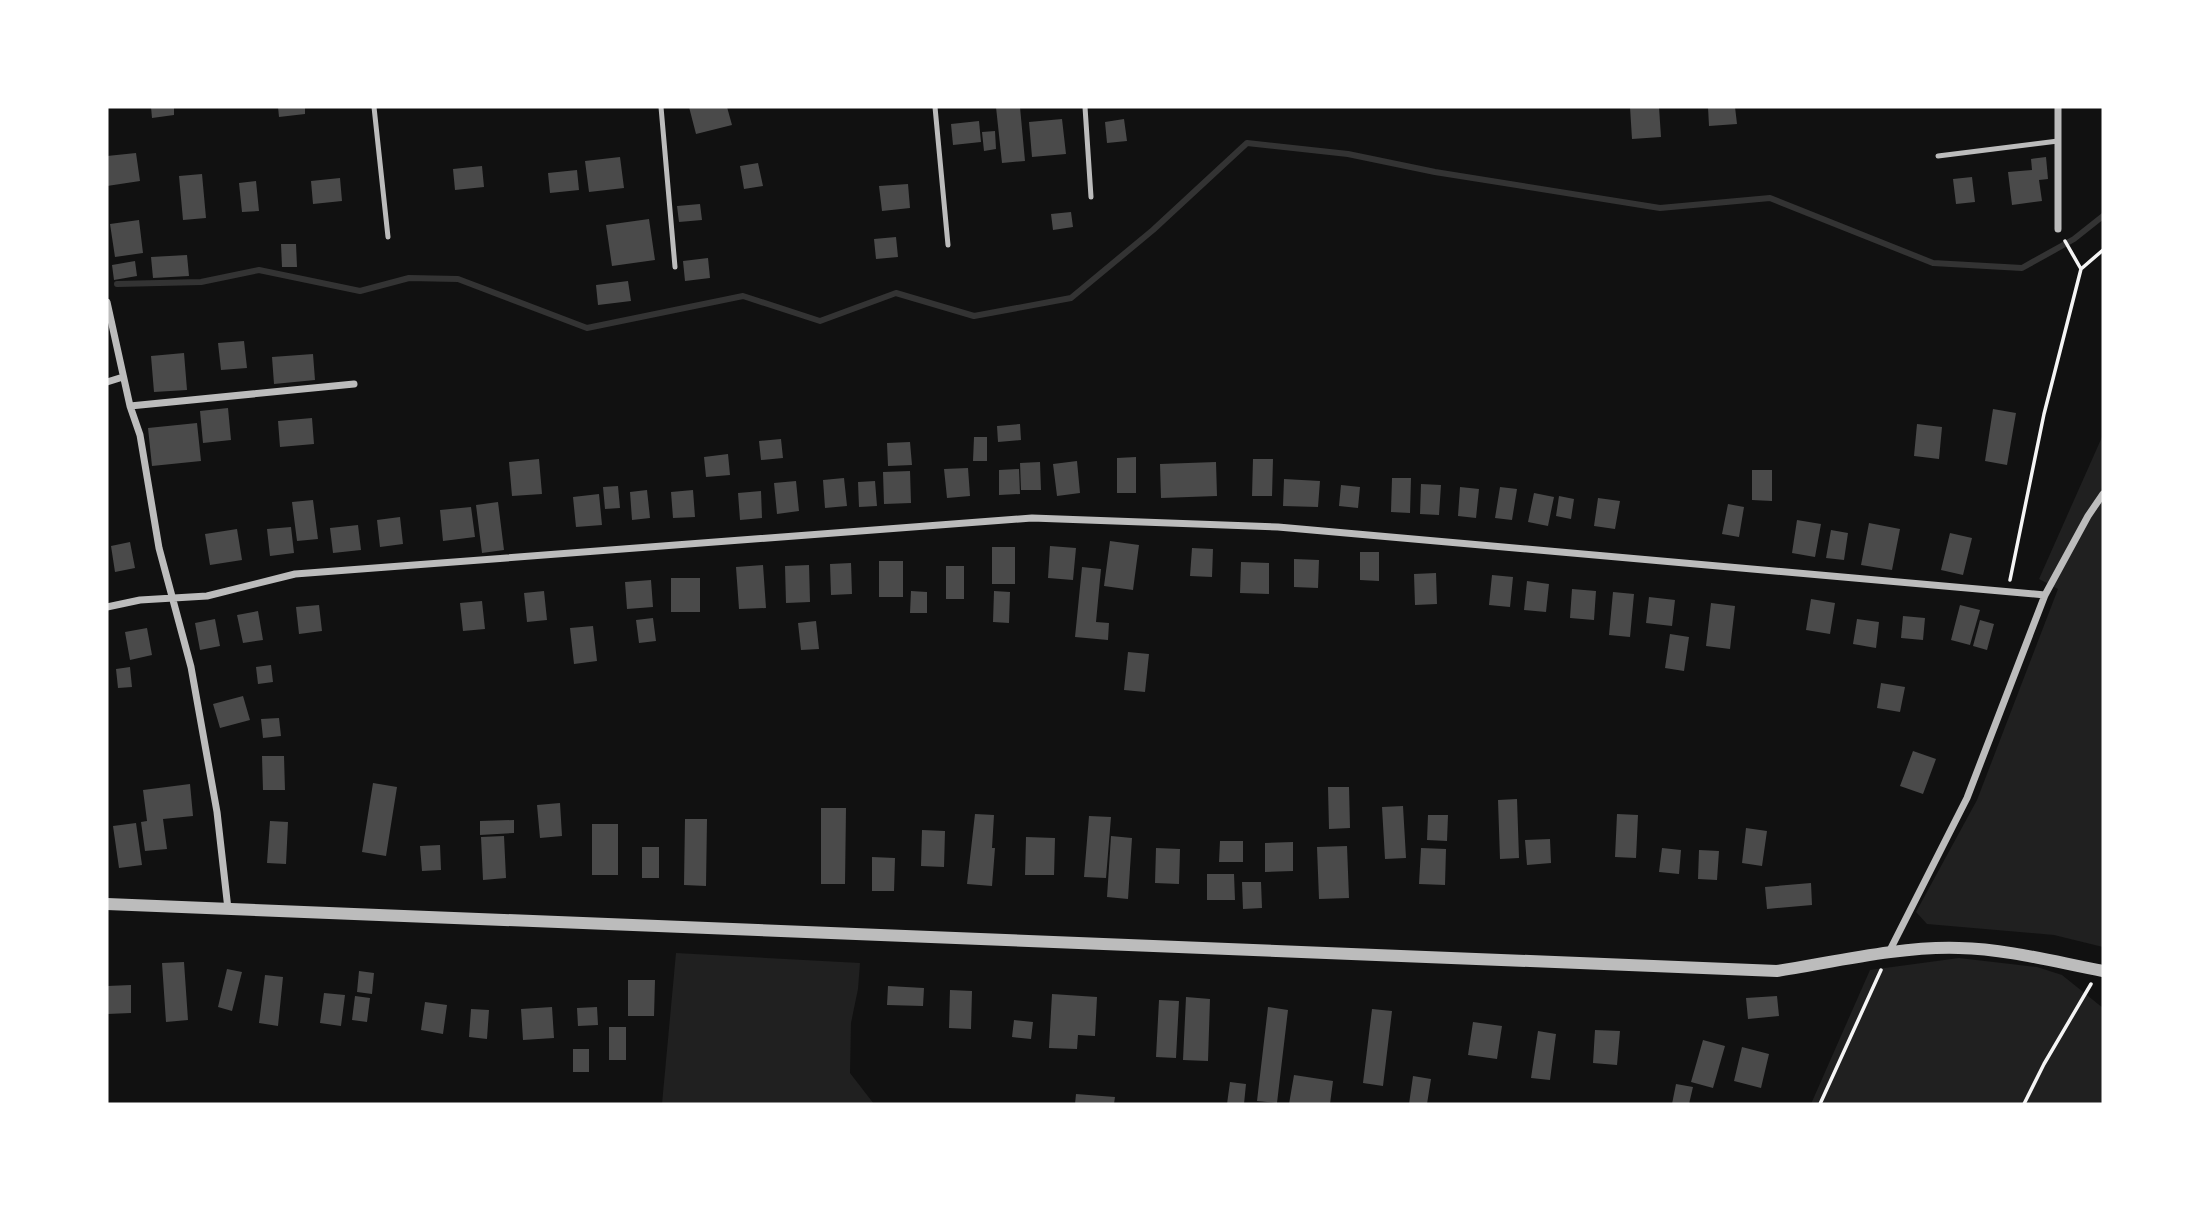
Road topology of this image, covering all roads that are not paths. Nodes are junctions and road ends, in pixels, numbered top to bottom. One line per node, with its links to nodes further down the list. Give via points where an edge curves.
1 (374, 107): 10 (lane)
2 (660, 107): 12 (lane)
3 (935, 107): 11 (lane)
4 (1085, 107): 8 (lane)
5 (2058, 107): 6 (street)
6 (2057, 141): 7 (lane); 9 (street)
7 (1938, 156)
8 (1091, 197)
9 (2058, 229)
10 (388, 237)
11 (948, 245)
12 (675, 267)
13 (107, 302): 14 (street)
14 (123, 377): 15 (street); 17 (street)
15 (107, 382)
16 (354, 384): 17 (street)
17 (130, 406): 20 (street)
18 (2103, 494): 19 (street)
19 (2045, 595): 20 (street, via 1278,527 1032,518 295,574); 24 (street, via 1967,798)
20 (173, 600): 21 (street); 23 (street, via 191,667 217,812)
21 (107, 607)
22 (107, 904): 23 (street)
23 (228, 909): 24 (street, via 1777,971)
24 (1889, 953): 25 (street, via 1958,948 2027,955)
25 (2101, 970)

